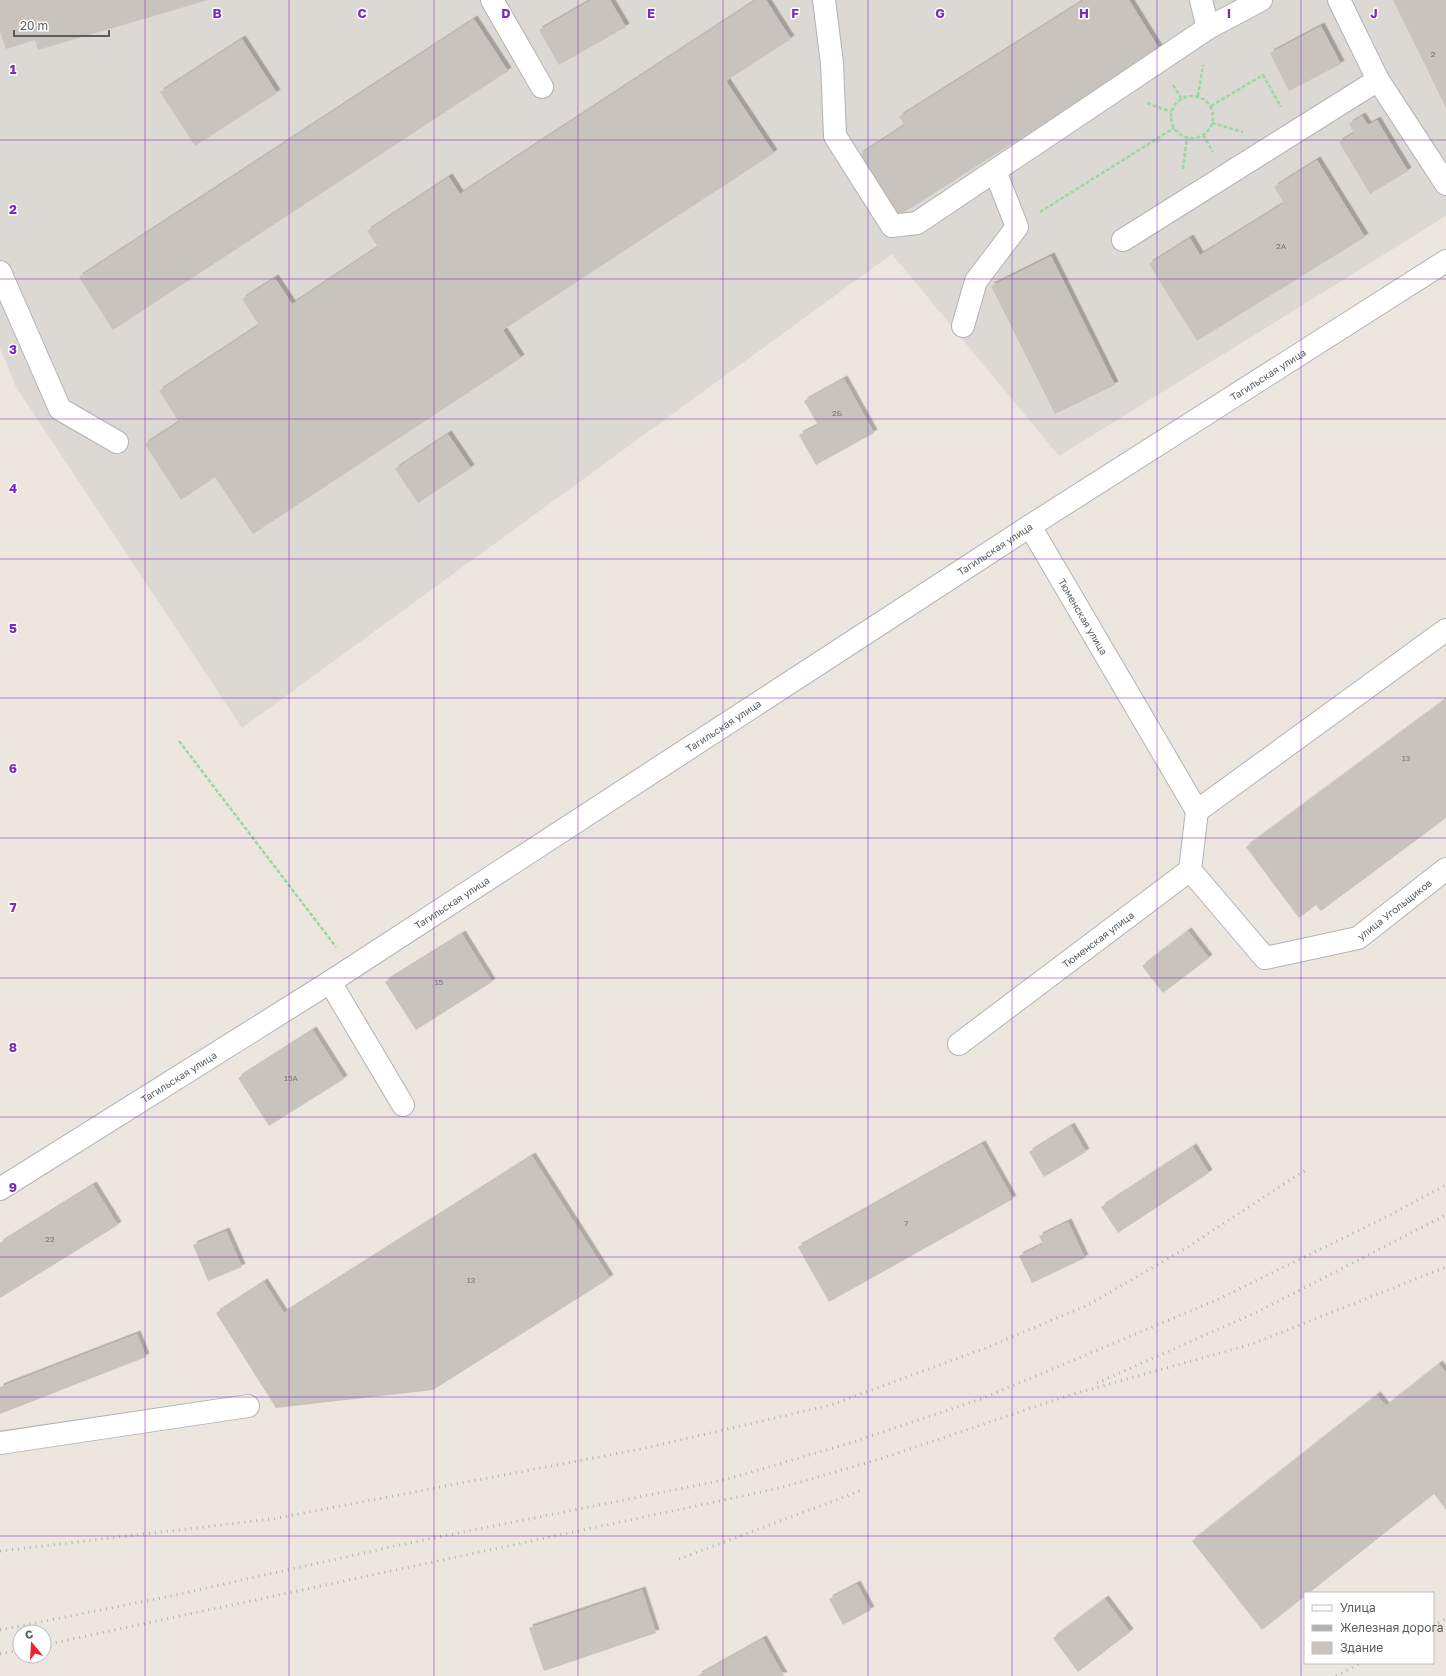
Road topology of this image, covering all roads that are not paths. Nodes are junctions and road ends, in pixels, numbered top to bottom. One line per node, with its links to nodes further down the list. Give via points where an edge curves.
1 (492, 0): 8 (street)
2 (824, 0): 9 (street, via 832,63 835,136 892,226 917,223)
3 (1201, 0): 6 (street)
4 (1261, 0): 6 (street)
5 (1339, 0): 7 (street)
6 (1208, 28): 9 (street)
7 (1378, 80): 10 (street); 11 (street)
8 (542, 87)
9 (995, 171): 14 (street, via 1017,227 976,281)
10 (1446, 184)
11 (1123, 240)
12 (1446, 261): 16 (street, Тагильская улица)
13 (0, 272): 15 (street, via 60,409)
14 (963, 326)
15 (117, 442)
16 (1030, 526): 18 (street, Тюменская улица); 21 (street, Тагильская улица)
17 (1446, 630): 18 (street)
18 (1197, 811): 20 (street)
19 (1446, 869): 20 (street, улица Угольщиков, via 1358,938 1265,958)
20 (1190, 870): 22 (street, Тюменская улица)
21 (330, 982): 23 (street); 24 (street, Тагильская улица)
22 (959, 1044)
23 (403, 1106)
24 (0, 1189)
25 (248, 1406): 26 (street)
26 (0, 1443)

